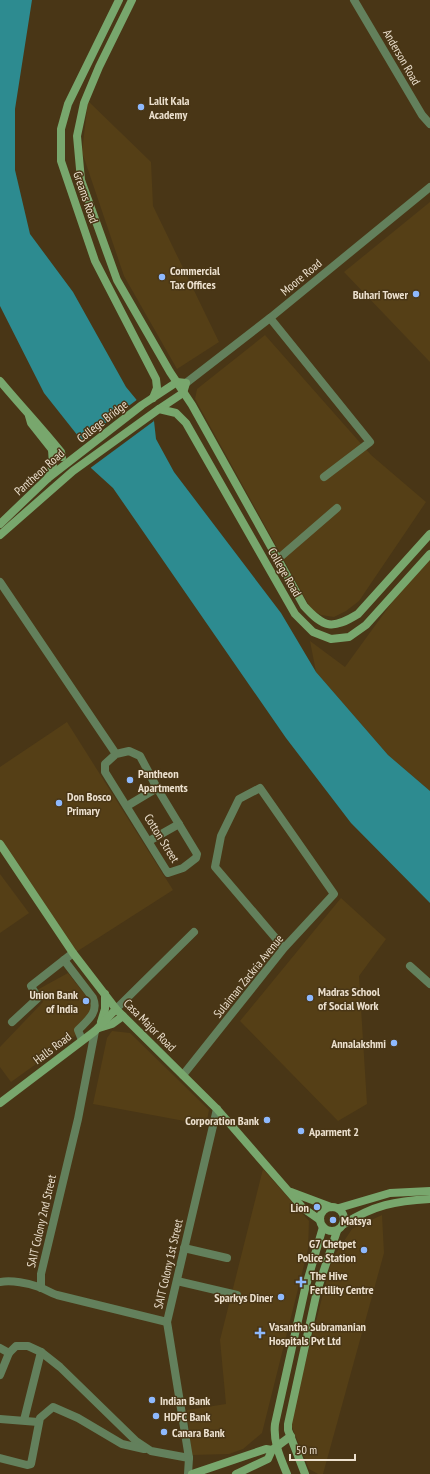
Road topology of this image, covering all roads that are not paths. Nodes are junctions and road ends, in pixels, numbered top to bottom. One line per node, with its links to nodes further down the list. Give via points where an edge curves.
1 (119, 0): 11 (main road, Greams Road, via 68,104 61,129 61,161 95,260 156,380 157,388)
2 (132, 0): 8 (main road, Greams Road, via 84,103 77,136 81,180 118,280)
3 (354, 0): 4 (street, Anderson Road, via 422,115)
4 (430, 124)
5 (430, 187): 6 (street, Moore Road)
6 (270, 318): 9 (street, Moore Road); 18 (street, via 370,442)
7 (0, 381): 13 (main road)
8 (177, 382): 9 (main road); 10 (main road, Greams Road); 11 (main road, College Bridge)
9 (186, 383): 10 (main road)
10 (183, 393): 12 (main road); 25 (main road, College Road)
11 (153, 398): 15 (main road, College Bridge)
12 (159, 409): 17 (main road, College Bridge); 24 (main road, College Road, via 176,413 186,423 295,614 313,632 331,639 349,637 366,625)
13 (29, 416): 14 (main road, via 31,423); 16 (main road, via 36,420 61,452)
14 (52, 449): 16 (main road); 19 (main road, via 53,465)
15 (76, 455): 16 (main road, Pantheon Road)
16 (64, 460): 17 (main road); 19 (main road, Pantheon Road)
17 (73, 471): 23 (main road, College Bridge)
18 (324, 477)
19 (48, 478): 21 (main road, Pantheon Road)
20 (337, 508): 25 (street)
21 (0, 524)
22 (430, 534): 25 (main road, College Road, via 358,614 344,623 332,625 318,621 304,606)
23 (0, 535)
24 (430, 554)
25 (278, 559)
26 (0, 582): 27 (street)
27 (116, 754): 28 (street, Cotton Street, via 129,751 140,756); 29 (street, Cotton Street, via 105,764 104,769)
28 (157, 788): 29 (street); 30 (street, Cotton Street)
29 (127, 806): 31 (street, Cotton Street)
30 (179, 824): 31 (street); 31 (street, Cotton Street, via 197,854 196,858 183,868 168,873)
31 (149, 841)
32 (0, 844): 35 (main road, Casa Major Road)
33 (194, 932): 40 (street)
34 (284, 948): 34 (street, Sulaiman Zackria Avenue, via 215,867 221,836 239,799 260,788 334,894); 45 (street, Sulaiman Zackria Avenue)
35 (73, 953): 36 (street); 39 (main road, Casa Major Road)
36 (64, 960): 42 (street, via 31,986 38,998); 44 (street, via 95,1003 94,1013 78,1030)
37 (410, 966): 38 (street)
38 (430, 984)
39 (105, 994): 40 (main road, Casa Major Road); 43 (main road, via 104,1017)
40 (116, 1009): 41 (main road, Casa Major Road); 43 (main road, Halls Road)
41 (123, 1016): 43 (main road); 45 (main road, Casa Major Road)
42 (12, 1022)
43 (97, 1030): 44 (main road, Halls Road); 59 (street, SAIT Colony 2nd Street, via 41,1274)
44 (82, 1040): 46 (main road, Halls Road)
45 (183, 1075): 47 (main road, Casa Major Road)
46 (0, 1103)
47 (217, 1109): 48 (main road, Casa Major Road); 55 (street, SAIT Colony 1st Street)
48 (290, 1191): 51 (main road); 52 (main road, Casa Major Road, via 303,1208)
49 (430, 1191): 51 (main road, via 390,1194)
50 (430, 1199): 53 (main road, via 377,1206)
51 (335, 1207): 52 (main road, via 324,1210); 53 (main road, via 345,1216)
52 (321, 1223): 54 (main road, via 329,1231); 70 (main road, via 274,1424)
53 (344, 1224): 54 (main road)
54 (337, 1231): 69 (main road, via 317,1291 288,1424)
55 (184, 1248): 56 (street); 57 (street, SAIT Colony 1st Street)
56 (227, 1258)
57 (177, 1281): 60 (street); 61 (street, SAIT Colony 1st Street)
58 (0, 1282): 59 (street, via 7,1280)
59 (41, 1288): 61 (street, via 48,1293)
60 (237, 1295)
61 (167, 1322): 73 (street, SAIT Colony 1st Street)
62 (0, 1348): 64 (street)
63 (41, 1352): 64 (street, via 28,1346 16,1346); 67 (street); 71 (street, via 60,1367 136,1441)
64 (9, 1353): 65 (street)
65 (0, 1375)
66 (0, 1419): 67 (street)
67 (24, 1420): 68 (street)
68 (38, 1422): 71 (street, via 53,1407 78,1418 122,1444); 72 (street, via 31,1464)
69 (291, 1436): 70 (main road); 79 (main road)
70 (274, 1448): 74 (main road); 77 (main road, via 268,1459); 78 (main road)
71 (151, 1451): 73 (street)
72 (0, 1458)
73 (188, 1458): 75 (street, SAIT Colony 1st Street)
74 (196, 1472): 76 (main road)
75 (188, 1474)
76 (212, 1474)
77 (236, 1474)
78 (287, 1474)
79 (305, 1474)

